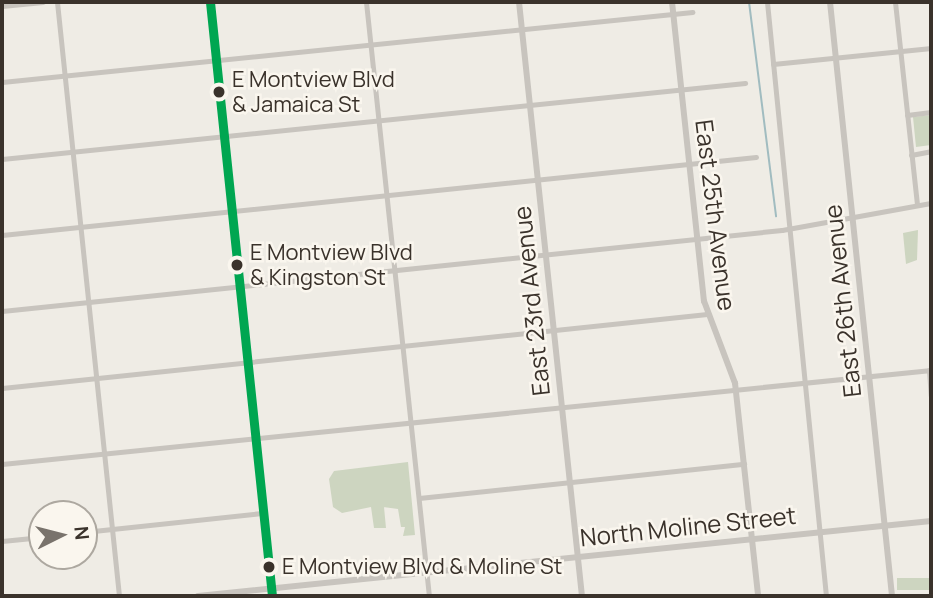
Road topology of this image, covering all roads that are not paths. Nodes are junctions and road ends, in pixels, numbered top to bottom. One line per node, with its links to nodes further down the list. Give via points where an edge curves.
1 (43, 2): 10 (street)
2 (57, 2): 20 (street)
3 (210, 2): 18 (main road)
4 (366, 2): 14 (street)
5 (519, 2): 13 (street, East 23rd Avenue)
6 (672, 2): 12 (street, East 25th Avenue)
7 (767, 2): 19 (street)
8 (830, 2): 17 (street, East 26th Avenue)
9 (895, 2): 16 (street)
10 (2, 6)
11 (692, 12): 12 (street)
12 (673, 13): 13 (street); 23 (street, East 25th Avenue)
13 (522, 29): 14 (street); 24 (street, East 23rd Avenue)
14 (371, 44): 18 (street); 27 (street)
15 (931, 48): 16 (street)
16 (900, 51): 17 (street); 26 (street)
17 (836, 58): 19 (street); 40 (street, East 26th Avenue)
18 (216, 60): 20 (street); 28 (main road)
19 (773, 64): 42 (street)
20 (65, 76): 21 (street); 29 (street)
21 (2, 82)
22 (745, 83): 23 (street)
23 (681, 89): 24 (street); 34 (street, East 25th Avenue)
24 (530, 104): 27 (street); 35 (street, East 23rd Avenue)
25 (931, 112): 26 (street)
26 (907, 115): 31 (street)
27 (379, 120): 28 (street); 36 (street)
28 (224, 136): 29 (street); 39 (main road)
29 (72, 151): 33 (street); 41 (street)
30 (931, 151): 31 (street)
31 (911, 155): 38 (street)
32 (756, 157): 34 (street)
33 (2, 159)
34 (689, 164): 35 (street); 44 (street, East 25th Avenue)
35 (538, 179): 36 (street); 45 (street, East 23rd Avenue)
36 (387, 195): 39 (street); 46 (street)
37 (931, 203): 38 (street)
38 (917, 205): 40 (street)
39 (231, 211): 41 (street); 47 (main road)
40 (852, 218): 42 (street); 55 (street, East 26th Avenue)
41 (80, 227): 43 (street); 48 (street)
42 (788, 229): 44 (street); 57 (street)
43 (2, 235)
44 (697, 239): 45 (street); 50 (street, East 25th Avenue)
45 (546, 254): 46 (street); 51 (street, East 23rd Avenue)
46 (395, 270): 47 (street); 52 (street)
47 (239, 286): 48 (street); 53 (main road)
48 (88, 302): 49 (street); 56 (street)
49 (2, 311)
50 (707, 314): 51 (street); 59 (street, East 25th Avenue)
51 (554, 331): 52 (street); 61 (street, East 23rd Avenue)
52 (402, 346): 53 (street); 62 (street)
53 (247, 362): 56 (street); 63 (main road)
54 (930, 370): 55 (street); 60 (street)
55 (869, 375): 57 (street); 71 (street, East 26th Avenue)
56 (96, 378): 58 (street); 64 (street)
57 (804, 382): 59 (street); 74 (street)
58 (2, 387)
59 (736, 388): 61 (street); 66 (street, East 25th Avenue)
60 (931, 396)
61 (562, 405): 62 (street); 67 (street, East 23rd Avenue)
62 (411, 422): 63 (street); 68 (street)
63 (255, 437): 64 (street); 69 (main road)
64 (104, 454): 65 (street); 72 (street)
65 (2, 464)
66 (744, 464): 67 (street); 76 (street, East 25th Avenue)
67 (570, 482): 68 (street); 78 (street, East 23rd Avenue)
68 (419, 498): 79 (street)
69 (263, 513): 72 (street); 80 (main road)
70 (931, 521): 71 (street, North Moline Street)
71 (884, 526): 74 (street, North Moline Street); 87 (street, East 26th Avenue)
72 (112, 530): 73 (street); 81 (street)
73 (98, 531)
74 (820, 532): 76 (street, North Moline Street); 86 (street)
75 (28, 538): 77 (street)
76 (752, 539): 78 (street, North Moline Street); 85 (street, East 25th Avenue)
77 (2, 541)
78 (578, 557): 79 (street, North Moline Street); 84 (street, East 23rd Avenue)
79 (426, 573): 80 (street, North Moline Street); 83 (street)
80 (271, 593): 82 (street, North Moline Street)
81 (119, 596)
82 (198, 596)
83 (429, 596)
84 (582, 596)
85 (758, 596)
86 (826, 596)
87 (892, 596)

